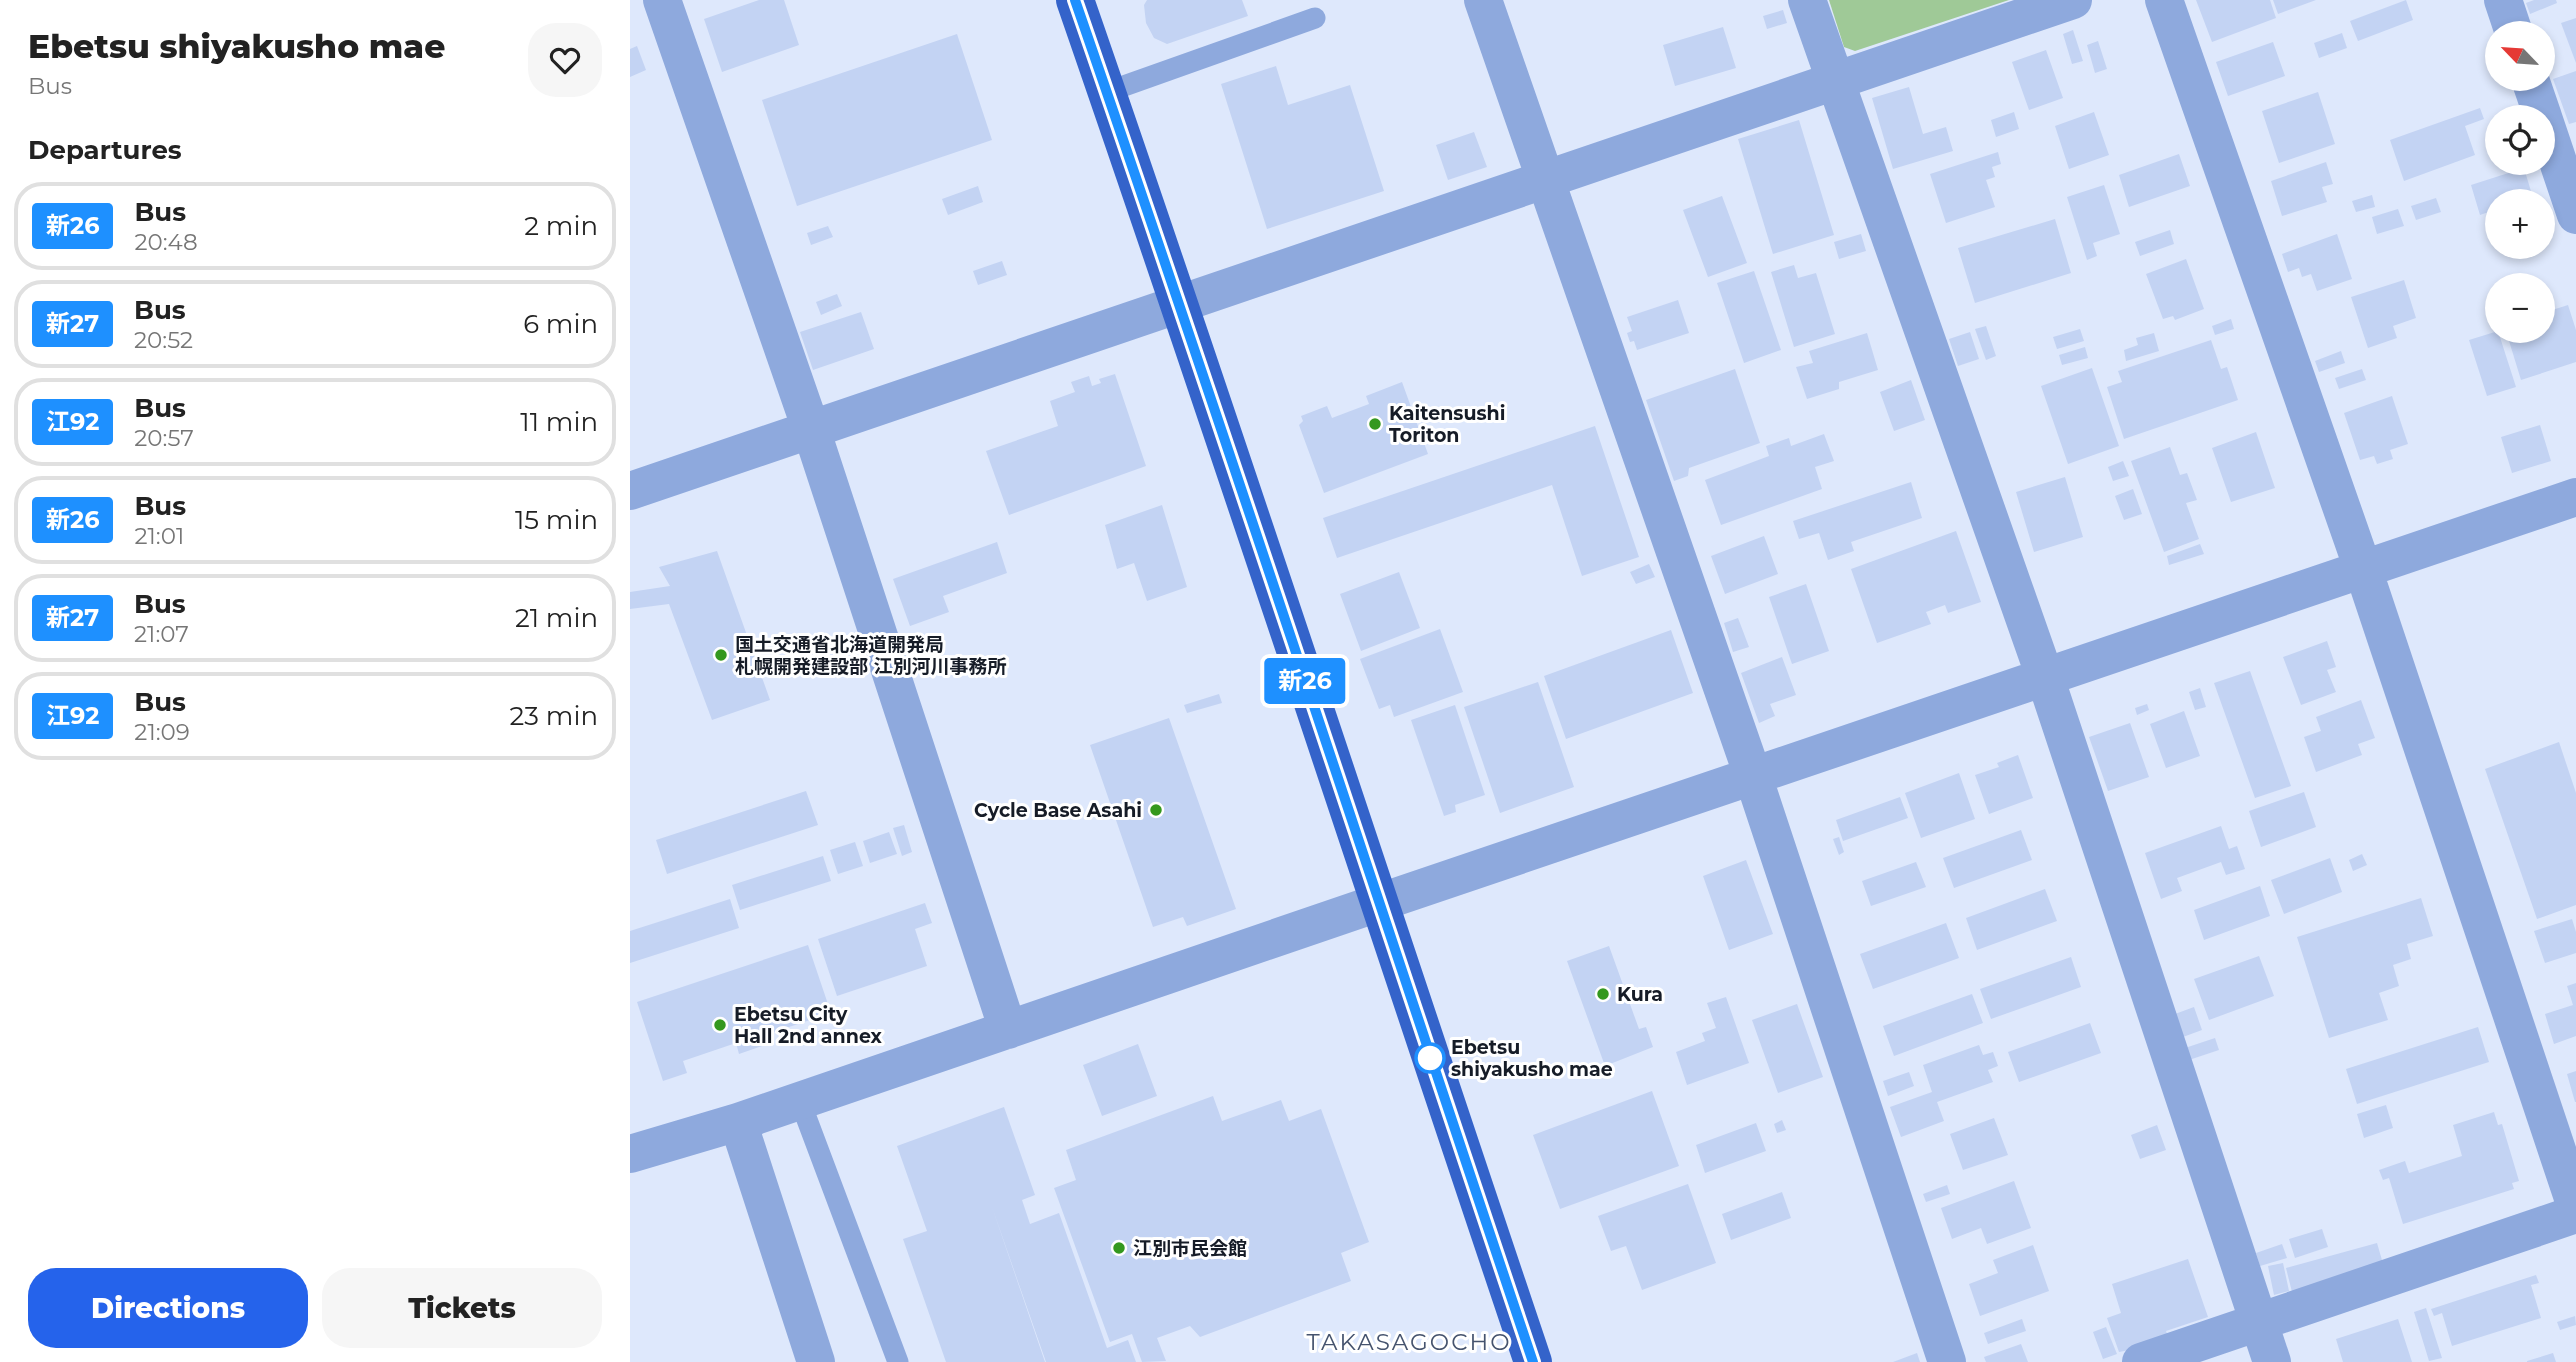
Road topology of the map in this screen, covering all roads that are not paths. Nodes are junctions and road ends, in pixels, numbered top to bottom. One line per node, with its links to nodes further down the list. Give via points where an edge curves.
1 (662, 0): 16 (street)
2 (1075, 0): 11 (highway)
3 (1483, 0): 13 (street)
4 (1807, 0): 10 (street)
5 (2073, 0): 10 (street)
6 (2164, 0): 19 (street)
7 (2503, 0): 9 (street)
8 (1315, 18): 11 (lane)
9 (2510, 21)
10 (1835, 81): 13 (street); 20 (street)
11 (1107, 92): 15 (highway)
12 (2555, 153): 14 (street)
13 (1545, 180): 15 (street); 21 (street)
14 (2576, 215)
15 (1181, 304): 16 (street); 22 (highway)
16 (811, 429): 17 (street); 23 (street)
17 (630, 491)
18 (2576, 497): 19 (street)
19 (2363, 569): 20 (street); 27 (street)
20 (2045, 677): 21 (street); 29 (street)
21 (1753, 776): 22 (street); 33 (street)
22 (1378, 903): 23 (street); 32 (highway)
23 (1009, 1030): 24 (street)
24 (800, 1101): 25 (street); 31 (lane)
25 (738, 1122): 26 (street); 30 (street)
26 (630, 1154)
27 (2576, 1207)
28 (2576, 1214): 29 (street)
29 (2259, 1322): 34 (street); 35 (street)
30 (816, 1362)
31 (898, 1362)
32 (1533, 1362)
33 (1947, 1362)
34 (2141, 1362)
35 (2272, 1362)

